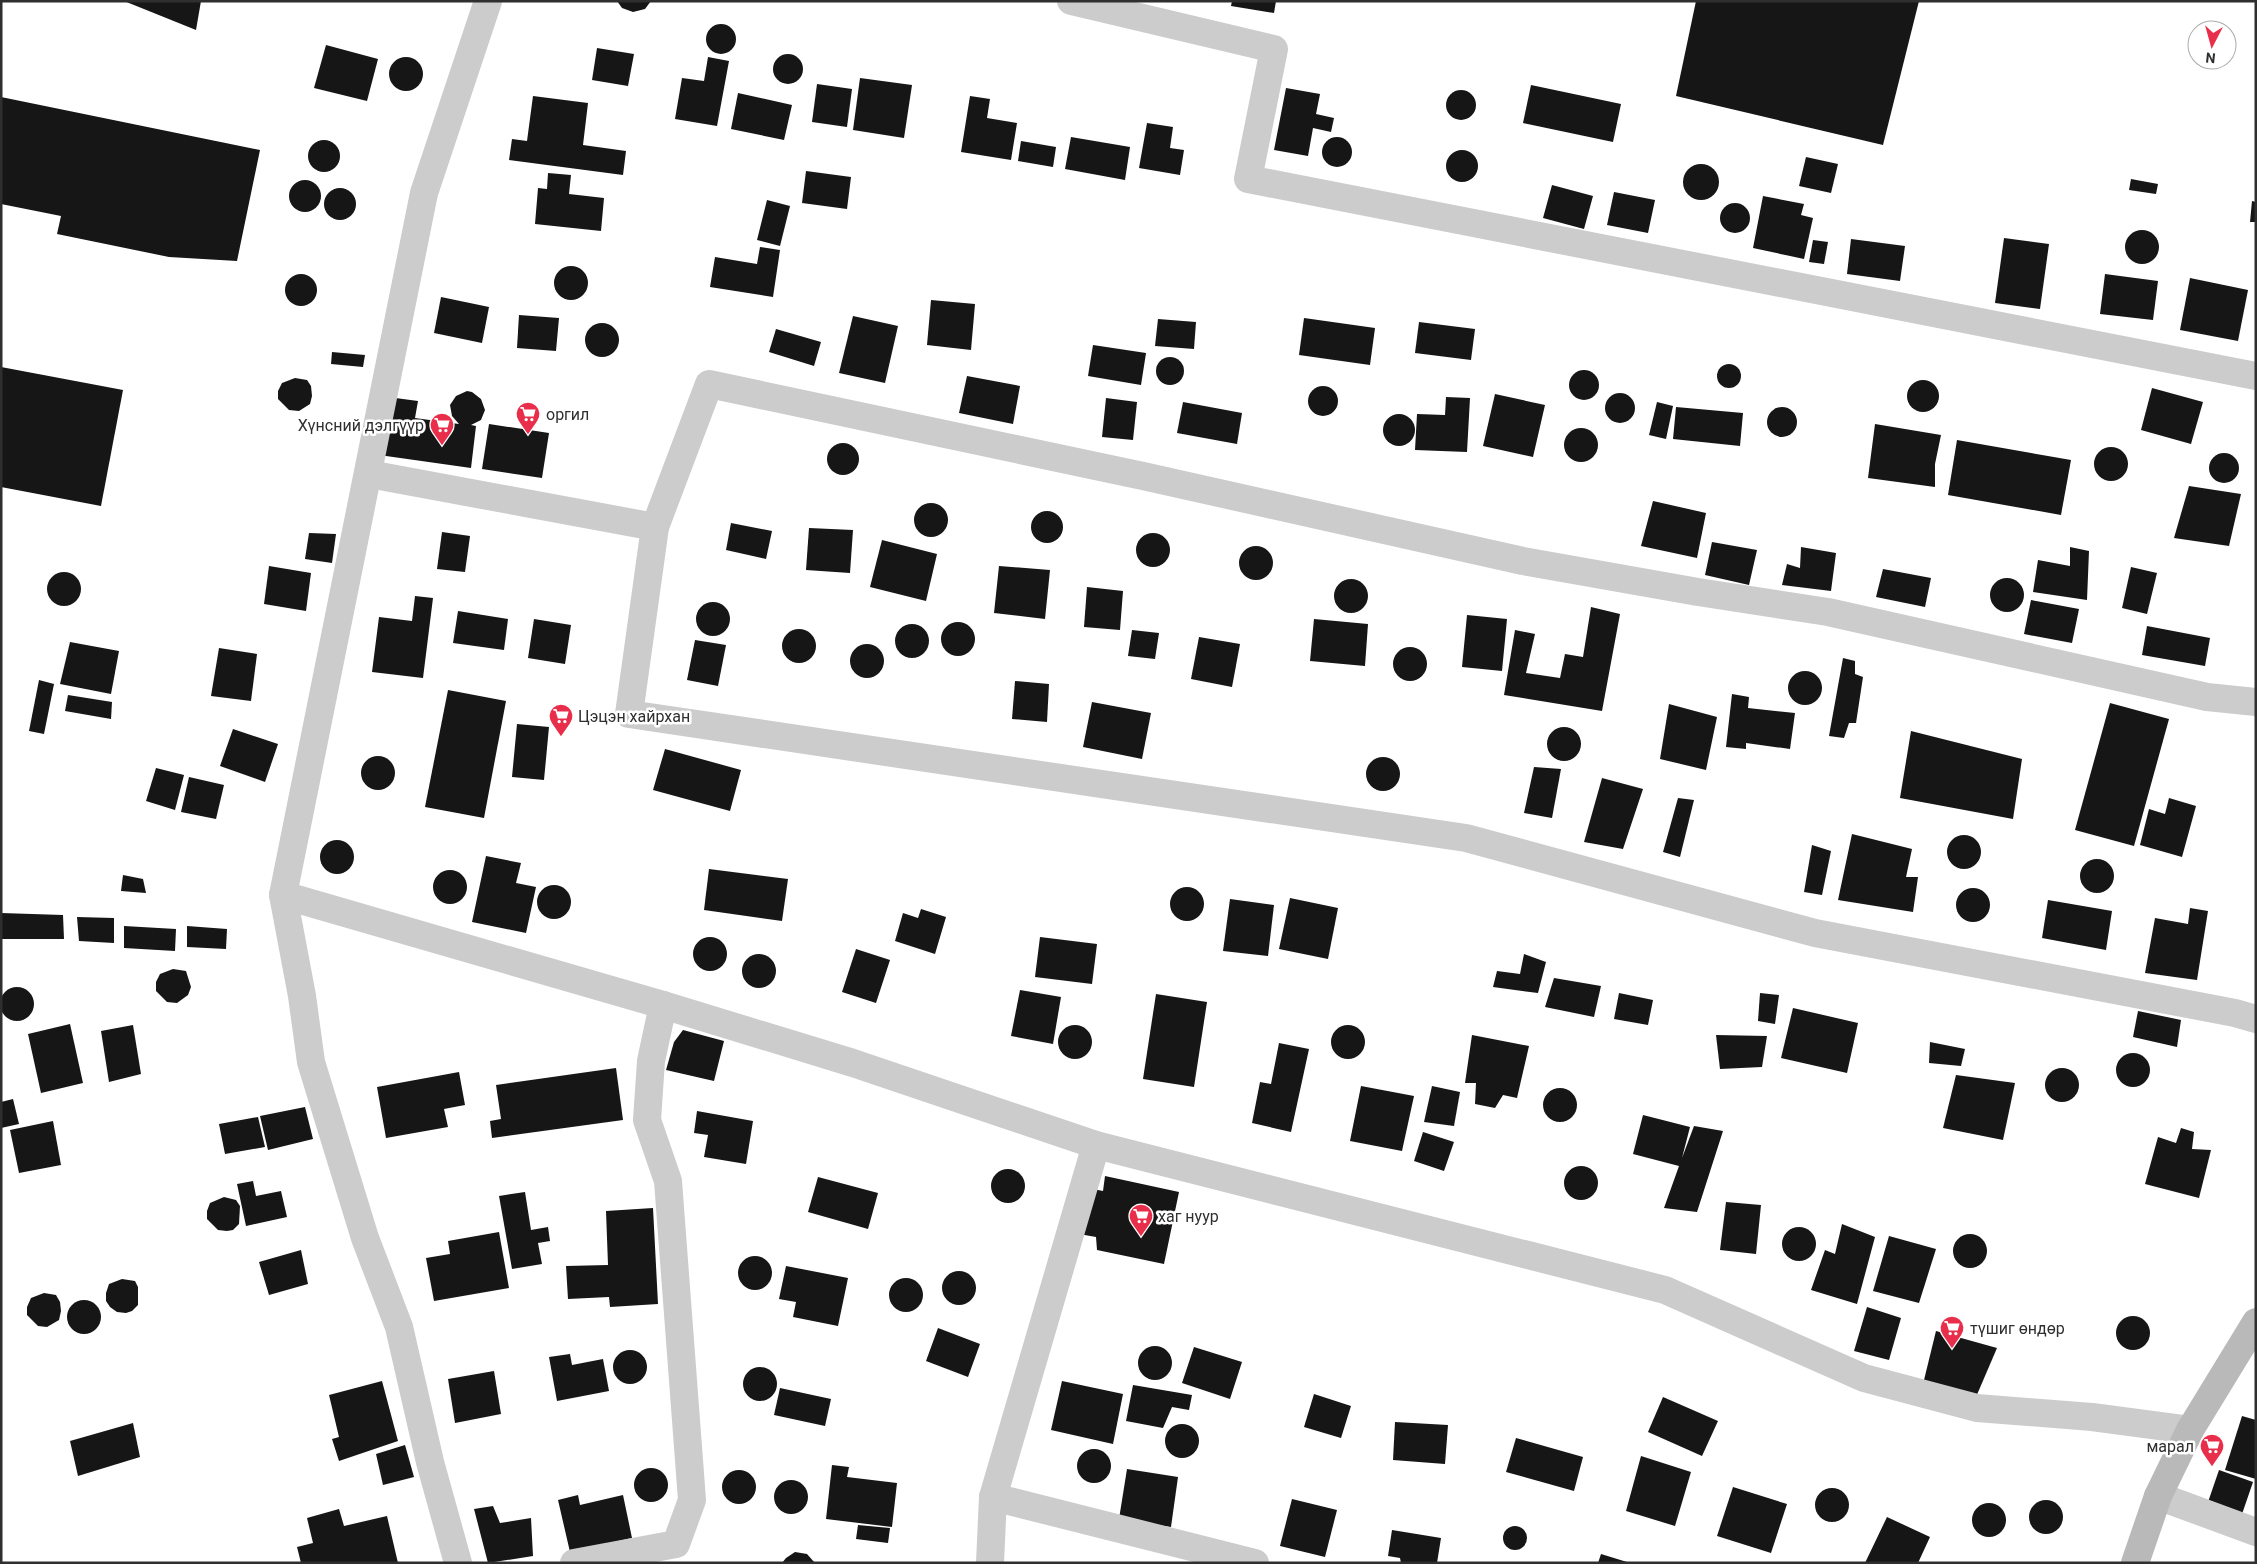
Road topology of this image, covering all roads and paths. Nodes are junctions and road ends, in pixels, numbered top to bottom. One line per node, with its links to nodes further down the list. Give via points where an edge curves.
1 (488, 1): 4 (street, via 424,193)
2 (1071, 1): 3 (street, via 1274,49 1248,179)
3 (2256, 376)
4 (369, 474): 5 (street); 7 (street)
5 (655, 527): 6 (street, via 709,384 1523,561 1828,612 2207,697); 9 (street, via 629,714 1466,838 1815,933)
6 (2256, 702)
7 (283, 895): 8 (street); 16 (street, via 311,1062 365,1238 399,1327 430,1462)
8 (663, 1005): 10 (street, via 853,1063); 17 (street, via 650,1061 647,1120 668,1181 692,1500 676,1544)
9 (2256, 1019)
10 (1096, 1145): 12 (street, via 1665,1290 1864,1378 1977,1408 2092,1417); 14 (street)
11 (2256, 1322): 12 (main road)
12 (2190, 1430): 13 (main road)
13 (2158, 1496): 15 (street); 20 (main road)
14 (993, 1497): 18 (street); 19 (street)
15 (2256, 1532)
16 (458, 1563)
17 (574, 1563)
18 (990, 1563)
19 (1255, 1563)
20 (2135, 1563)

